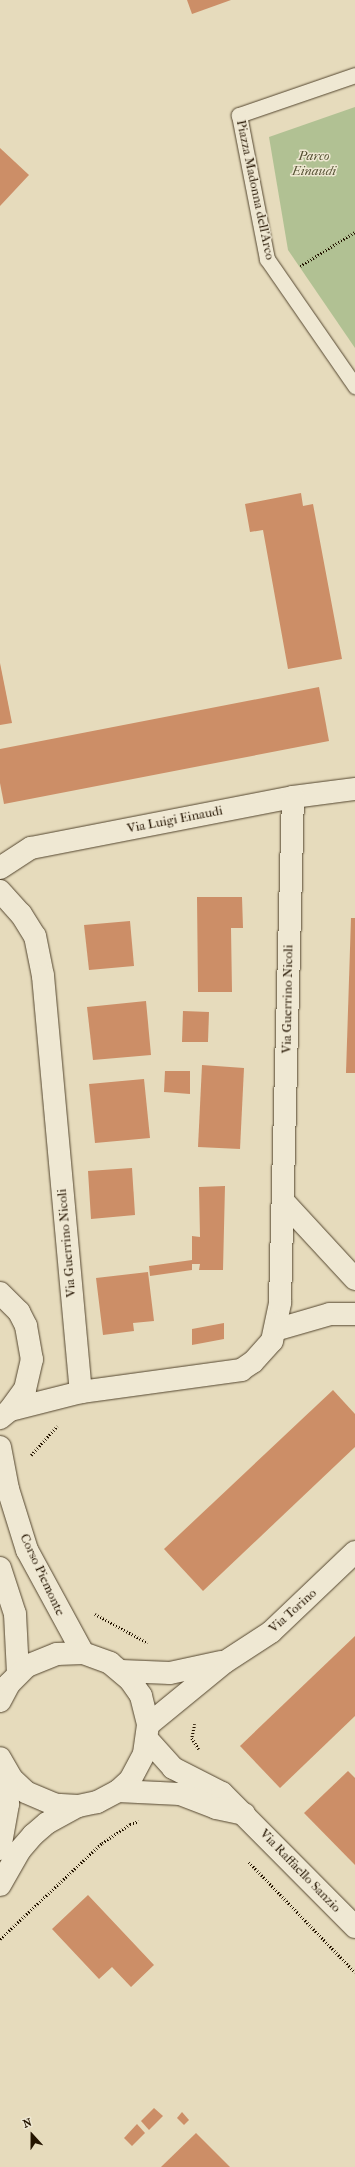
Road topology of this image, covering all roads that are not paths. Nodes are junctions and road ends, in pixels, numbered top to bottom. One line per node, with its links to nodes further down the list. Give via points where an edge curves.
1 (355, 75): 2 (lane, Piazza Madonna dell'Arco, via 238,115 267,259)
2 (355, 386)
3 (355, 789): 4 (street, Via Luigi Einaudi)
4 (293, 797): 5 (street, Via Luigi Einaudi, via 31,848); 7 (street, Via Guerrino Nicoli)
5 (0, 868)
6 (0, 891): 12 (street, Via Guerrino Nicoli, via 22,914 35,936 43,976)
7 (283, 1201): 8 (street); 11 (street, Via Guerrino Nicoli, via 280,1302)
8 (355, 1280)
9 (0, 1293): 13 (street, via 19,1312 26,1326 32,1359 25,1389)
10 (355, 1314): 11 (street, via 330,1314)
11 (276, 1330): 12 (street, Via Guerrino Nicoli, via 272,1341 262,1353 241,1370)
12 (81, 1392): 13 (street)
13 (5, 1414)
14 (0, 1447): 17 (street, Corso Piemonte, via 8,1489 27,1550)
15 (355, 1552): 18 (street, Via Torino, via 271,1632)
16 (0, 1568): 20 (street, via 15,1614)
17 (83, 1653): 19 (street, via 98,1657); 20 (street, via 57,1654 43,1658)
18 (225, 1662): 19 (street, Via Torino, via 170,1673); 22 (street, Via Torino)
19 (121, 1671): 22 (street, via 141,1696)
20 (18, 1674): 21 (street)
21 (0, 1701)
22 (148, 1733): 24 (street, via 138,1768); 26 (street, Via Raffaello Sanzio, via 173,1768 222,1793)
23 (2, 1763): 25 (street, via 26,1792 56,1805); 27 (street, via 8,1804)
24 (118, 1791): 25 (street, via 97,1802); 26 (street, via 180,1794 216,1808)
25 (78, 1806): 28 (street, via 46,1823 33,1835 20,1850)
26 (244, 1814): 29 (street, Via Raffaello Sanzio)
27 (0, 1849)
28 (0, 1885)
29 (355, 1927)

